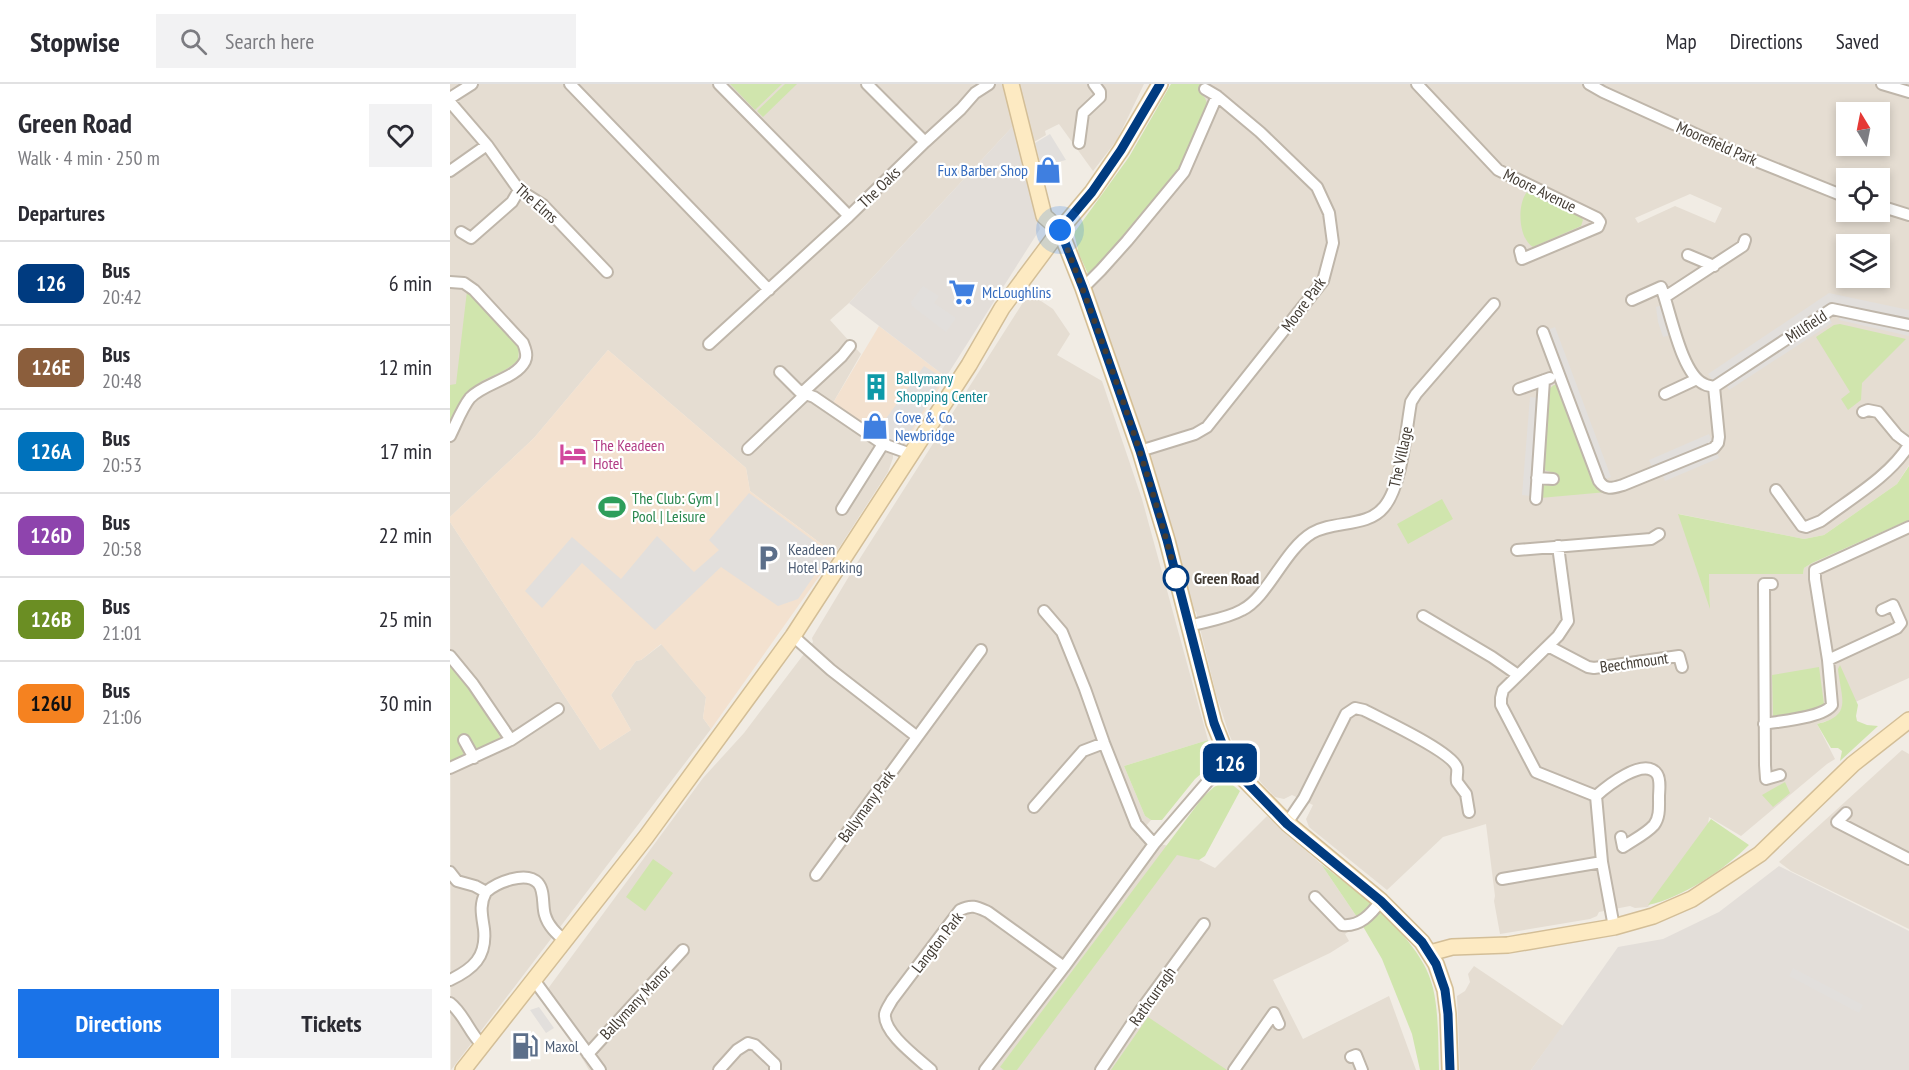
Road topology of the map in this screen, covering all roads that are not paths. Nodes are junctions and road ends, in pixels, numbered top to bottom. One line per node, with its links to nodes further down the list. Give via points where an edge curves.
1 (472, 84): 15 (street, The Elms)
2 (570, 84): 34 (street)
3 (719, 84): 24 (street)
4 (867, 84): 16 (street)
5 (988, 84): 16 (street, The Oaks)
6 (1011, 84): 25 (street, via 1044,216)
7 (1094, 84): 17 (street, via 1100,98 1083,113)
8 (1160, 84): 25 (street, via 1121,150)
9 (1417, 84): 29 (street, Moore Avenue, via 1498,170 1600,222 1598,227)
10 (1589, 84): 21 (street, Moorefield Park, via 1744,156)
11 (1882, 84): 13 (street)
12 (1205, 89): 14 (street, Moore Park)
13 (1909, 92)
14 (1217, 96): 33 (street, via 1184,172); 55 (street, Moore Park, via 1317,187 1329,213 1333,243 1323,281 1207,427)
15 (450, 100): 18 (street, The Elms)
16 (925, 142): 24 (street, The Oaks)
17 (1079, 143)
18 (488, 145): 19 (street); 20 (street, The Elms)
19 (450, 171)
20 (519, 190): 26 (street, via 471,238); 31 (street, The Elms, via 543,206)
21 (1836, 193)
22 (1890, 209): 23 (street)
23 (1909, 214)
24 (849, 216): 34 (street, The Oaks)
25 (1060, 230): 33 (street); 56 (street, via 1002,308)
26 (462, 232)
27 (1745, 240): 30 (street, via 1743,246)
28 (1688, 255): 30 (street)
29 (1519, 258)
30 (1714, 266): 35 (street)
31 (607, 272)
32 (450, 282): 51 (street, via 474,290 523,343 526,353 525,361 517,369 470,399)
33 (1083, 288): 55 (street)
34 (770, 290): 40 (street, The Oaks)
35 (1665, 297): 36 (street, via 1661,287); 44 (street, via 1677,342)
36 (1632, 300)
37 (1494, 304): 70 (street, The Village, via 1411,402 1397,482 1383,509 1369,519 1312,534 1243,610)
38 (1909, 325): 46 (street, Millfield, via 1832,309)
39 (1543, 332): 43 (street)
40 (709, 344)
41 (850, 346): 48 (street)
42 (780, 372): 48 (street)
43 (1559, 375): 45 (street); 46 (street, via 1599,481 1610,489 1714,448 1719,437)
44 (1697, 379): 46 (street); 49 (street)
45 (1544, 380): 47 (street); 57 (street)
46 (1714, 387)
47 (1519, 389)
48 (804, 393): 52 (street); 54 (street)
49 (1665, 394)
50 (1863, 412): 53 (street, via 1878,412)
51 (450, 435)
52 (884, 444): 56 (street); 61 (street)
53 (1909, 445): 59 (street, via 1891,468 1810,526 1802,526)
54 (748, 449)
55 (1140, 451): 70 (street)
56 (910, 454): 71 (street)
57 (1537, 478): 58 (street); 60 (street)
58 (1553, 479)
59 (1776, 490)
60 (1536, 499)
61 (842, 509)
62 (1909, 527): 75 (street, via 1815,570)
63 (1659, 534): 64 (street, via 1651,539)
64 (1558, 546): 65 (street); 72 (street, via 1568,621)
65 (1516, 550)
66 (1772, 584): 80 (street, via 1764,584)
67 (1882, 610): 75 (street, via 1893,605 1901,623 1898,628)
68 (1044, 611): 84 (street, via 1062,632)
69 (1429, 616): 77 (street)
70 (1189, 626): 86 (street, via 1214,723)
71 (793, 636): 81 (street); 106 (street)
72 (1548, 645): 76 (street, Beechmount, via 1594,668 1679,656); 77 (street)
73 (981, 650): 81 (street, Ballymany Park)
74 (450, 656): 83 (street)
75 (1828, 660): 80 (street, via 1832,705 1828,711)
76 (1682, 666)
77 (1518, 675): 89 (street, via 1503,690 1501,705 1536,772)
78 (558, 709): 83 (street)
79 (1909, 720): 105 (street, via 1853,764 1760,854 1692,900)
80 (1764, 724): 88 (street, via 1766,780)
81 (916, 736): 99 (street, Ballymany Park)
82 (464, 740): 85 (street)
83 (511, 740): 85 (street)
84 (1104, 743): 90 (street, via 1083,751); 95 (street, via 1136,824)
85 (474, 758): 87 (street)
86 (1231, 766): 93 (street); 95 (street, via 1209,780)
87 (450, 768)
88 (1780, 775)
89 (1596, 796): 94 (street, via 1628,773 1644,769 1657,773 1659,813 1655,823 1623,847); 97 (street)
90 (1034, 807)
91 (1469, 812): 93 (street, via 1466,794 1457,782 1456,764 1439,750 1359,708 1346,714 1305,798)
92 (1846, 813): 96 (street, via 1837,822)
93 (1287, 824): 103 (street)
94 (1621, 837)
95 (1154, 844): 109 (street)
96 (1909, 859)
97 (1602, 862): 100 (street); 105 (street)
98 (450, 872): 101 (street, via 457,880)
99 (816, 875)
100 (1502, 879)
101 (486, 892): 106 (street, via 518,878 538,883 544,914); 110 (street, via 480,911 484,931 479,960)
102 (1315, 897): 103 (street, via 1347,926 1369,916)
103 (1381, 901): 108 (street)
104 (1204, 924): 123 (street, Rathcurragh)
105 (1614, 927): 108 (street)
106 (565, 941): 111 (street)
107 (683, 950): 115 (street, Ballymany Manor)
108 (1430, 953): 126 (street, via 1445,990)
109 (1064, 967): 121 (street, Langton Park, via 988,912 976,906 960,910 885,1013 891,1033); 122 (street)
110 (450, 980)
111 (534, 980): 114 (street); 115 (street, Ballymany Manor)
112 (450, 1003): 114 (street)
113 (1279, 1024): 124 (street, via 1274,1013)
114 (482, 1045): 117 (street)
115 (588, 1054): 118 (street, Ballymany Manor)
116 (1351, 1057): 125 (street, via 1356,1055)
117 (463, 1070)
118 (600, 1070)
119 (719, 1070): 120 (street, via 748,1042 776,1064)
120 (775, 1070)
121 (931, 1070)
122 (985, 1070)
123 (1101, 1070)
124 (1234, 1070)
125 (1362, 1070)
126 (1450, 1070)

